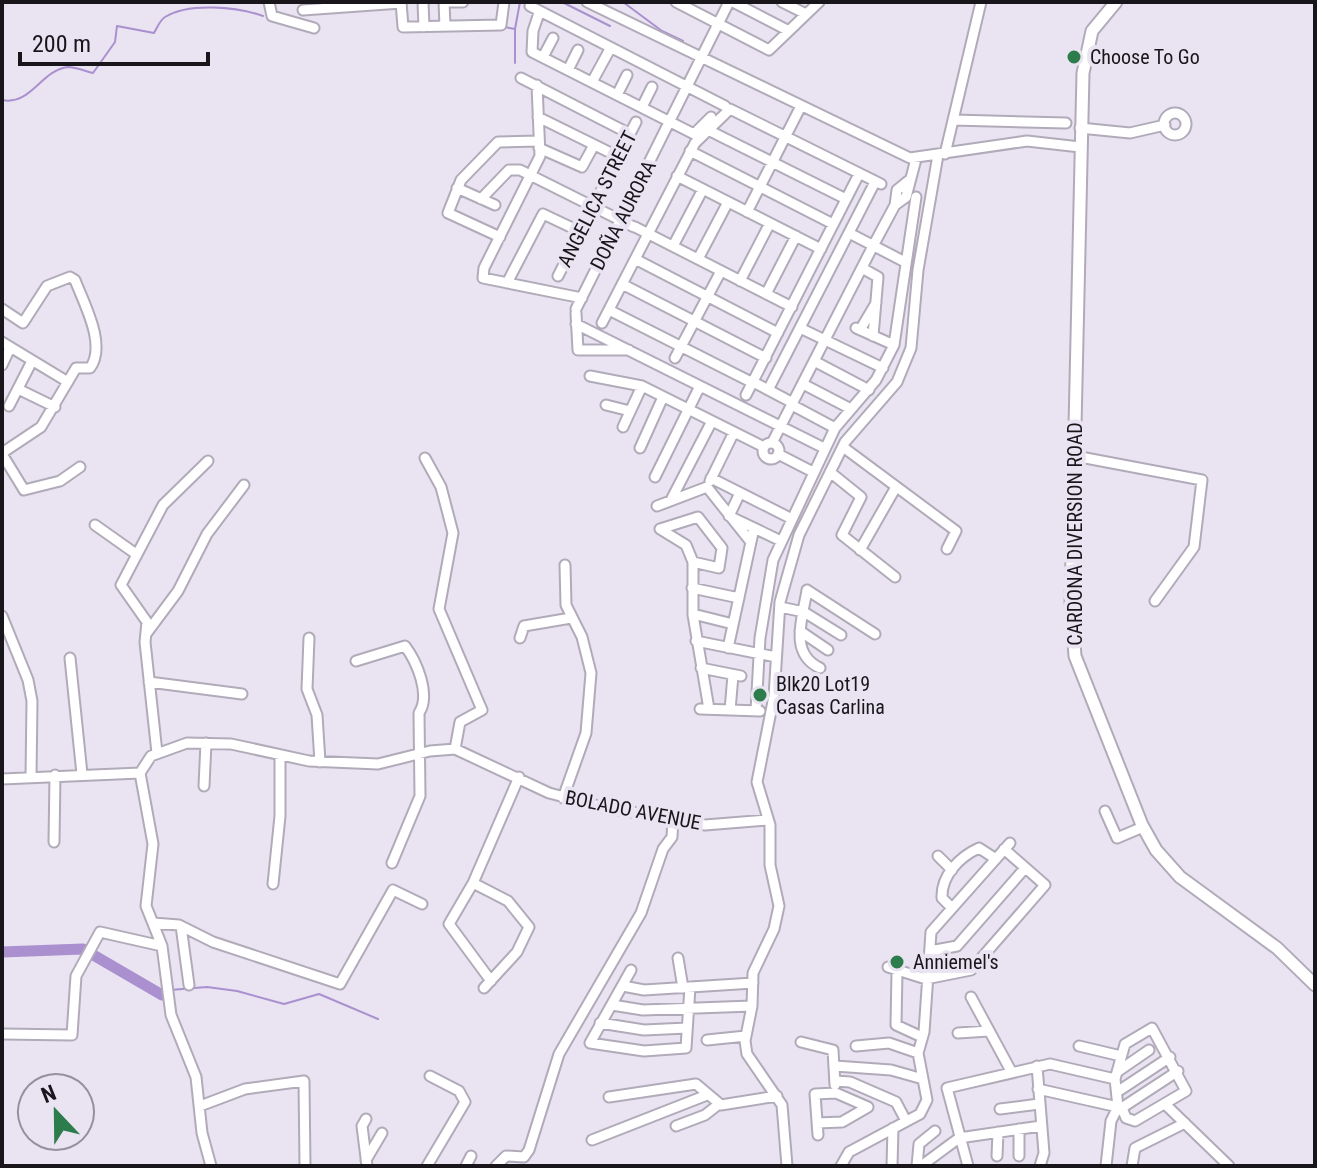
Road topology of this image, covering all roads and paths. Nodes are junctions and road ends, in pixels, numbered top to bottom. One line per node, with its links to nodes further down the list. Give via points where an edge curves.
1 (269, 2): 21 (street, via 272,16)
2 (401, 2): 15 (street); 20 (street, via 403,27)
3 (423, 2): 20 (street)
4 (444, 2): 5 (street); 19 (street)
5 (463, 2)
6 (504, 2): 19 (street, via 501,25)
7 (587, 2): 27 (street)
8 (676, 2): 18 (street)
9 (731, 2): 18 (street, DOÑA AURORA); 22 (street)
10 (782, 2): 17 (street)
11 (819, 2): 17 (street)
12 (981, 2): 41 (street)
13 (1116, 2): 46 (main road, CARDONA DIVERSION ROAD, via 1092,31 1085,51)
14 (530, 6): 16 (street)
15 (303, 10)
16 (539, 13): 24 (street); 26 (street, via 531,44 532,52)
17 (806, 14): 22 (street)
18 (719, 23): 22 (street, via 769,50); 27 (street, DOÑA AURORA)
19 (445, 26): 20 (street)
20 (424, 27)
21 (314, 28)
22 (789, 31)
23 (553, 38): 26 (street)
24 (610, 49): 31 (street); 34 (street)
25 (578, 50): 28 (street)
26 (543, 57): 28 (street)
27 (702, 57): 34 (street, DOÑA AURORA); 37 (street)
28 (568, 70): 31 (street)
29 (627, 75): 35 (street)
30 (521, 78): 32 (street)
31 (592, 82): 35 (street)
32 (537, 85): 39 (street); 48 (street)
33 (652, 87): 38 (street)
34 (687, 88): 36 (street); 43 (street, DOÑA AURORA)
35 (617, 95): 38 (street)
36 (725, 106)
37 (801, 106): 49 (street); 56 (street)
38 (642, 107): 43 (street)
39 (538, 117): 50 (street); 51 (street)
40 (711, 117): 43 (street, via 694,134)
41 (954, 120): 44 (street); 54 (street)
42 (636, 122): 48 (street, ANGELICA STREET)
43 (670, 122): 71 (street, DOÑA AURORA)
44 (1066, 123)
45 (1165, 125): 46 (street, via 1125,133)
46 (1080, 128): 52 (main road, CARDONA DIVERSION ROAD)
47 (708, 130): 49 (street, via 730,109); 53 (street); 57 (street)
48 (630, 134): 55 (street, ANGELICA STREET)
49 (785, 137): 57 (street); 58 (street)
50 (539, 144): 51 (street, via 582,167); 59 (street); 62 (street, via 498,142)
51 (594, 145): 55 (street)
52 (1080, 147): 54 (street, via 1027,141); 143 (main road, CARDONA DIVERSION ROAD)
53 (690, 151): 60 (street); 61 (street)
54 (941, 155): 56 (street); 139 (street, via 918,270 911,348 897,382)
55 (619, 157): 69 (street, ANGELICA STREET)
56 (916, 159): 80 (street)
57 (772, 162): 61 (street); 66 (street)
58 (859, 174): 66 (street); 75 (street, via 878,183)
59 (531, 175): 65 (street, via 512,169); 69 (street); 78 (street)
60 (677, 176): 63 (street); 76 (street)
61 (760, 187): 70 (street); 73 (street)
62 (457, 188): 65 (street); 78 (street, via 448,213)
63 (703, 189): 67 (street); 79 (street)
64 (916, 197): 84 (street)
65 (481, 199): 68 (street)
66 (846, 199): 73 (street)
67 (728, 202): 70 (street); 83 (street)
68 (495, 205)
69 (594, 207): 71 (street); 74 (street, ANGELICA STREET)
70 (747, 212): 72 (street)
71 (620, 220): 76 (street); 93 (street, DOÑA AURORA)
72 (770, 223): 77 (street); 88 (street)
73 (833, 224): 81 (street)
74 (581, 232): 87 (street, ANGELICA STREET); 89 (street, via 543,214)
75 (849, 233): 80 (street); 101 (street)
76 (648, 234): 79 (street); 82 (street)
77 (796, 236): 81 (street); 91 (street)
78 (500, 237): 89 (street, via 483,278)
79 (673, 246): 83 (street)
80 (873, 246): 84 (street); 85 (street)
81 (821, 249): 95 (street)
82 (635, 259): 90 (street); 92 (street)
83 (698, 259): 86 (street)
84 (905, 262): 106 (street)
85 (862, 268): 94 (street, via 878,277); 104 (street)
86 (721, 271): 88 (street); 92 (street)
87 (558, 276)
88 (740, 281): 91 (street)
89 (507, 283): 93 (street)
90 (622, 284): 97 (street); 99 (street)
91 (766, 294): 95 (street)
92 (706, 296): 99 (street); 102 (street)
93 (582, 298): 98 (street, DOÑA AURORA)
94 (876, 303): 103 (street); 103 (street, via 858,329)
95 (792, 307): 102 (street)
96 (2, 309): 116 (street, via 23,323 47,286 64,278 75,280 96,353 93,365 76,368)
97 (609, 310): 100 (street); 107 (street)
98 (576, 315): 108 (street); 108 (street, via 578,350)
99 (694, 321): 107 (street); 110 (street)
100 (602, 323)
101 (800, 328): 104 (street); 122 (street)
102 (778, 333): 110 (street)
103 (873, 336): 106 (street)
104 (825, 340): 111 (street); 114 (street)
105 (6, 345): 112 (street); 113 (street)
106 (894, 345): 114 (street)
107 (681, 346): 109 (street); 117 (street)
108 (629, 350): 120 (street)
109 (675, 358)
110 (766, 358): 117 (street)
111 (814, 361): 118 (street); 123 (street)
112 (31, 363): 116 (street); 121 (street)
113 (2, 365)
114 (883, 368): 123 (street)
115 (590, 376): 119 (street)
116 (68, 382): 129 (street)
117 (755, 384): 122 (street); 124 (street)
118 (803, 384): 126 (street); 131 (street)
119 (642, 386): 125 (street); 132 (street)
120 (700, 386): 130 (street); 134 (street)
121 (18, 389): 128 (street); 129 (street)
122 (768, 390): 126 (street)
123 (869, 390): 131 (street)
124 (746, 395)
125 (663, 397): 130 (street); 140 (street)
126 (792, 404): 134 (street); 136 (street)
127 (606, 405): 132 (street)
128 (9, 406)
129 (55, 407): 142 (street, via 41,427)
130 (688, 409): 133 (street); 149 (street)
131 (851, 409): 136 (street)
132 (630, 411): 135 (street)
133 (712, 421): 137 (street); 154 (street)
134 (781, 426): 138 (street); 141 (street)
135 (623, 427)
136 (835, 428): 141 (street)
137 (734, 432): 138 (street); 150 (street)
138 (768, 445): 147 (street, via 767,458 778,454)
139 (843, 447): 148 (street); 152 (street)
140 (640, 448)
141 (824, 448): 147 (street)
142 (2, 454): 146 (street, via 24,490 60,481)
143 (1075, 456): 170 (street, via 1202,480 1194,547); 212 (main road, CARDONA DIVERSION ROAD, via 1073,642)
144 (425, 458): 196 (street, via 441,487 453,533 439,609 482,710 460,722)
145 (208, 461): 164 (street, via 163,505)
146 (80, 467)
147 (813, 472): 157 (street)
148 (830, 472): 163 (street, via 861,497 842,533); 171 (street, via 799,535)
149 (655, 477)
150 (709, 483): 153 (street); 154 (street); 156 (street)
151 (244, 485): 178 (street)
152 (896, 487): 162 (street, via 956,531); 163 (street)
153 (740, 493): 156 (street); 157 (street)
154 (672, 498): 155 (street)
155 (657, 506)
156 (729, 516): 159 (street); 160 (street)
157 (790, 518): 161 (street)
158 (95, 525): 164 (street)
159 (754, 528): 160 (street); 161 (street)
160 (750, 541): 169 (street)
161 (781, 541): 186 (street, via 770,575)
162 (947, 549)
163 (860, 550): 167 (street)
164 (136, 554): 178 (street, via 120,587 147,622)
165 (693, 562): 165 (street, via 719,568 722,548 698,517 660,529 686,545); 168 (street)
166 (565, 565): 175 (street)
167 (895, 577)
168 (692, 588): 169 (street); 173 (street)
169 (739, 598): 176 (street)
170 (1155, 601)
171 (780, 607): 172 (street); 187 (street)
172 (804, 612): 177 (street); 179 (street, via 807,590); 180 (street)
173 (693, 614): 176 (street); 183 (street)
174 (2, 616): 204 (street, via 32,701)
175 (571, 618): 182 (street, via 524,626); 208 (street, via 591,673 586,733)
176 (733, 624): 184 (street)
177 (800, 631): 185 (street); 191 (street, via 799,644)
178 (146, 634): 192 (street)
179 (875, 634)
180 (841, 635)
181 (309, 638): 200 (street, via 307,689 317,715)
182 (520, 638)
183 (696, 641): 184 (street); 190 (street)
184 (728, 648): 186 (street)
185 (828, 650)
186 (759, 655): 187 (street); 194 (street, via 759,711)
187 (776, 657): 211 (street, via 774,696 757,778)
188 (70, 658): 202 (street)
189 (356, 661): 198 (street, via 408,648 424,693)
190 (701, 668): 194 (street, via 704,709); 194 (street, via 737,676)
191 (820, 668)
192 (149, 682): 193 (street); 197 (street)
193 (242, 694)
194 (730, 710)
195 (206, 743): 197 (street); 199 (street); 207 (street)
196 (455, 749): 198 (street); 205 (street, BOLADO AVENUE)
197 (157, 753): 201 (street)
198 (419, 754): 200 (street, via 378,764); 216 (street, via 420,796)
199 (280, 755): 200 (street); 220 (street)
200 (320, 762)
201 (140, 773): 202 (street); 223 (street, via 152,833 146,906)
202 (82, 774): 203 (street)
203 (55, 775): 204 (street); 213 (street)
204 (31, 777): 206 (street)
205 (519, 777): 208 (street, BOLADO AVENUE); 219 (street)
206 (2, 779)
207 (204, 786)
208 (563, 798): 210 (street, BOLADO AVENUE)
209 (1105, 811): 212 (street, via 1117,838)
210 (673, 818): 211 (street, BOLADO AVENUE, via 705,825); 296 (street, via 672,837 641,913 559,1054 529,1150 524,1157 506,1156)
211 (768, 820): 230 (street, via 778,917 756,962)
212 (1143, 827): 232 (main road, CARDONA DIVERSION ROAD, via 1180,877 1277,948)
213 (54, 842)
214 (938, 856): 218 (street)
215 (996, 859): 217 (street, via 1007,846); 218 (street, via 979,848); 222 (street)
216 (392, 863)
217 (1025, 868): 226 (street, via 957,946); 229 (street, via 1045,885 971,970)
218 (952, 870): 222 (street, via 941,885 942,898)
219 (473, 883): 219 (street, via 508,901 529,927 517,952 488,984 449,924)
220 (273, 884)
221 (422, 904): 224 (street, via 393,890 340,984 213,942)
222 (952, 908): 226 (street, via 931,932)
223 (153, 923): 224 (street); 225 (street)
224 (181, 926): 231 (street)
225 (162, 946): 243 (street, via 100,932 76,976 72,1035); 270 (street, via 171,1015 196,1077)
226 (930, 951): 229 (street)
227 (678, 958): 234 (street)
228 (631, 970): 233 (street)
229 (926, 979): 245 (street); 245 (street, via 893,969 896,1025)
230 (753, 983): 234 (street); 237 (street)
231 (189, 985)
232 (1315, 985)
233 (623, 986): 234 (street); 236 (street)
234 (686, 988): 238 (street)
235 (971, 997): 241 (street)
236 (612, 1005): 238 (street); 239 (street)
237 (752, 1006): 238 (street); 244 (street)
238 (688, 1009): 240 (street)
239 (600, 1023): 240 (street, via 644,1030); 240 (street, via 590,1043 644,1051 686,1048)
240 (687, 1028)
241 (989, 1031): 242 (street); 256 (street)
242 (958, 1033)
243 (2, 1034)
244 (746, 1036): 246 (street); 266 (street, via 747,1054)
245 (922, 1037): 251 (street)
246 (707, 1040)
247 (801, 1042): 254 (street, via 833,1050)
248 (856, 1046): 251 (street, via 889,1043)
249 (1079, 1046): 252 (street)
250 (1149, 1050): 259 (street)
251 (918, 1053): 260 (street)
252 (1121, 1056): 253 (street, via 1125,1044 1152,1028); 259 (street)
253 (1170, 1057): 257 (street); 263 (street)
254 (835, 1066): 260 (street, via 891,1070); 261 (street)
255 (1037, 1066): 256 (street); 259 (street); 262 (street)
256 (1011, 1071): 286 (street, via 947,1088)
257 (1178, 1071): 273 (street); 273 (street, via 1186,1091 1135,1121)
258 (430, 1076): 294 (street, via 459,1091 465,1102)
259 (1116, 1076): 263 (street)
260 (923, 1079): 275 (street, via 927,1100 920,1114)
261 (835, 1081): 264 (street); 275 (street, via 896,1102)
262 (1038, 1089): 269 (street); 273 (street)
263 (1117, 1092): 273 (street)
264 (836, 1093): 276 (street, via 815,1094); 276 (street, via 868,1107 842,1122)
265 (707, 1095): 267 (street, via 696,1084); 268 (street); 287 (street)
266 (777, 1096): 268 (street); 297 (street, via 786,1116)
267 (609, 1097)
268 (719, 1104): 278 (street)
269 (1039, 1104): 272 (street); 279 (street)
270 (200, 1106): 292 (street); 293 (street, via 245,1089 304,1081)
271 (1167, 1106): 277 (street)
272 (1000, 1109)
273 (1119, 1109): 303 (street, via 1111,1121)
274 (366, 1119): 291 (street, via 362,1126)
275 (906, 1121): 280 (street)
276 (817, 1123): 285 (street)
277 (1185, 1123): 304 (street, via 1135,1148); 305 (street)
278 (676, 1126)
279 (1041, 1126): 281 (street); 302 (street)
280 (893, 1128): 298 (street, via 849,1152); 299 (street)
281 (1019, 1129): 283 (street); 290 (street)
282 (935, 1131): 300 (street, via 919,1144)
283 (998, 1132): 286 (street); 289 (street)
284 (382, 1133): 291 (street)
285 (818, 1135)
286 (959, 1138): 300 (street); 301 (street)
287 (592, 1140)
288 (471, 1156): 295 (street)
289 (997, 1156)
290 (1019, 1156)
291 (367, 1163)
292 (211, 1166)
293 (305, 1166)
294 (427, 1166)
295 (466, 1166)
296 (496, 1166)
297 (787, 1166)
298 (841, 1166)
299 (892, 1166)
300 (919, 1166)
301 (968, 1166)
302 (1040, 1166)
303 (1106, 1166)
304 (1132, 1166)
305 (1229, 1166)

